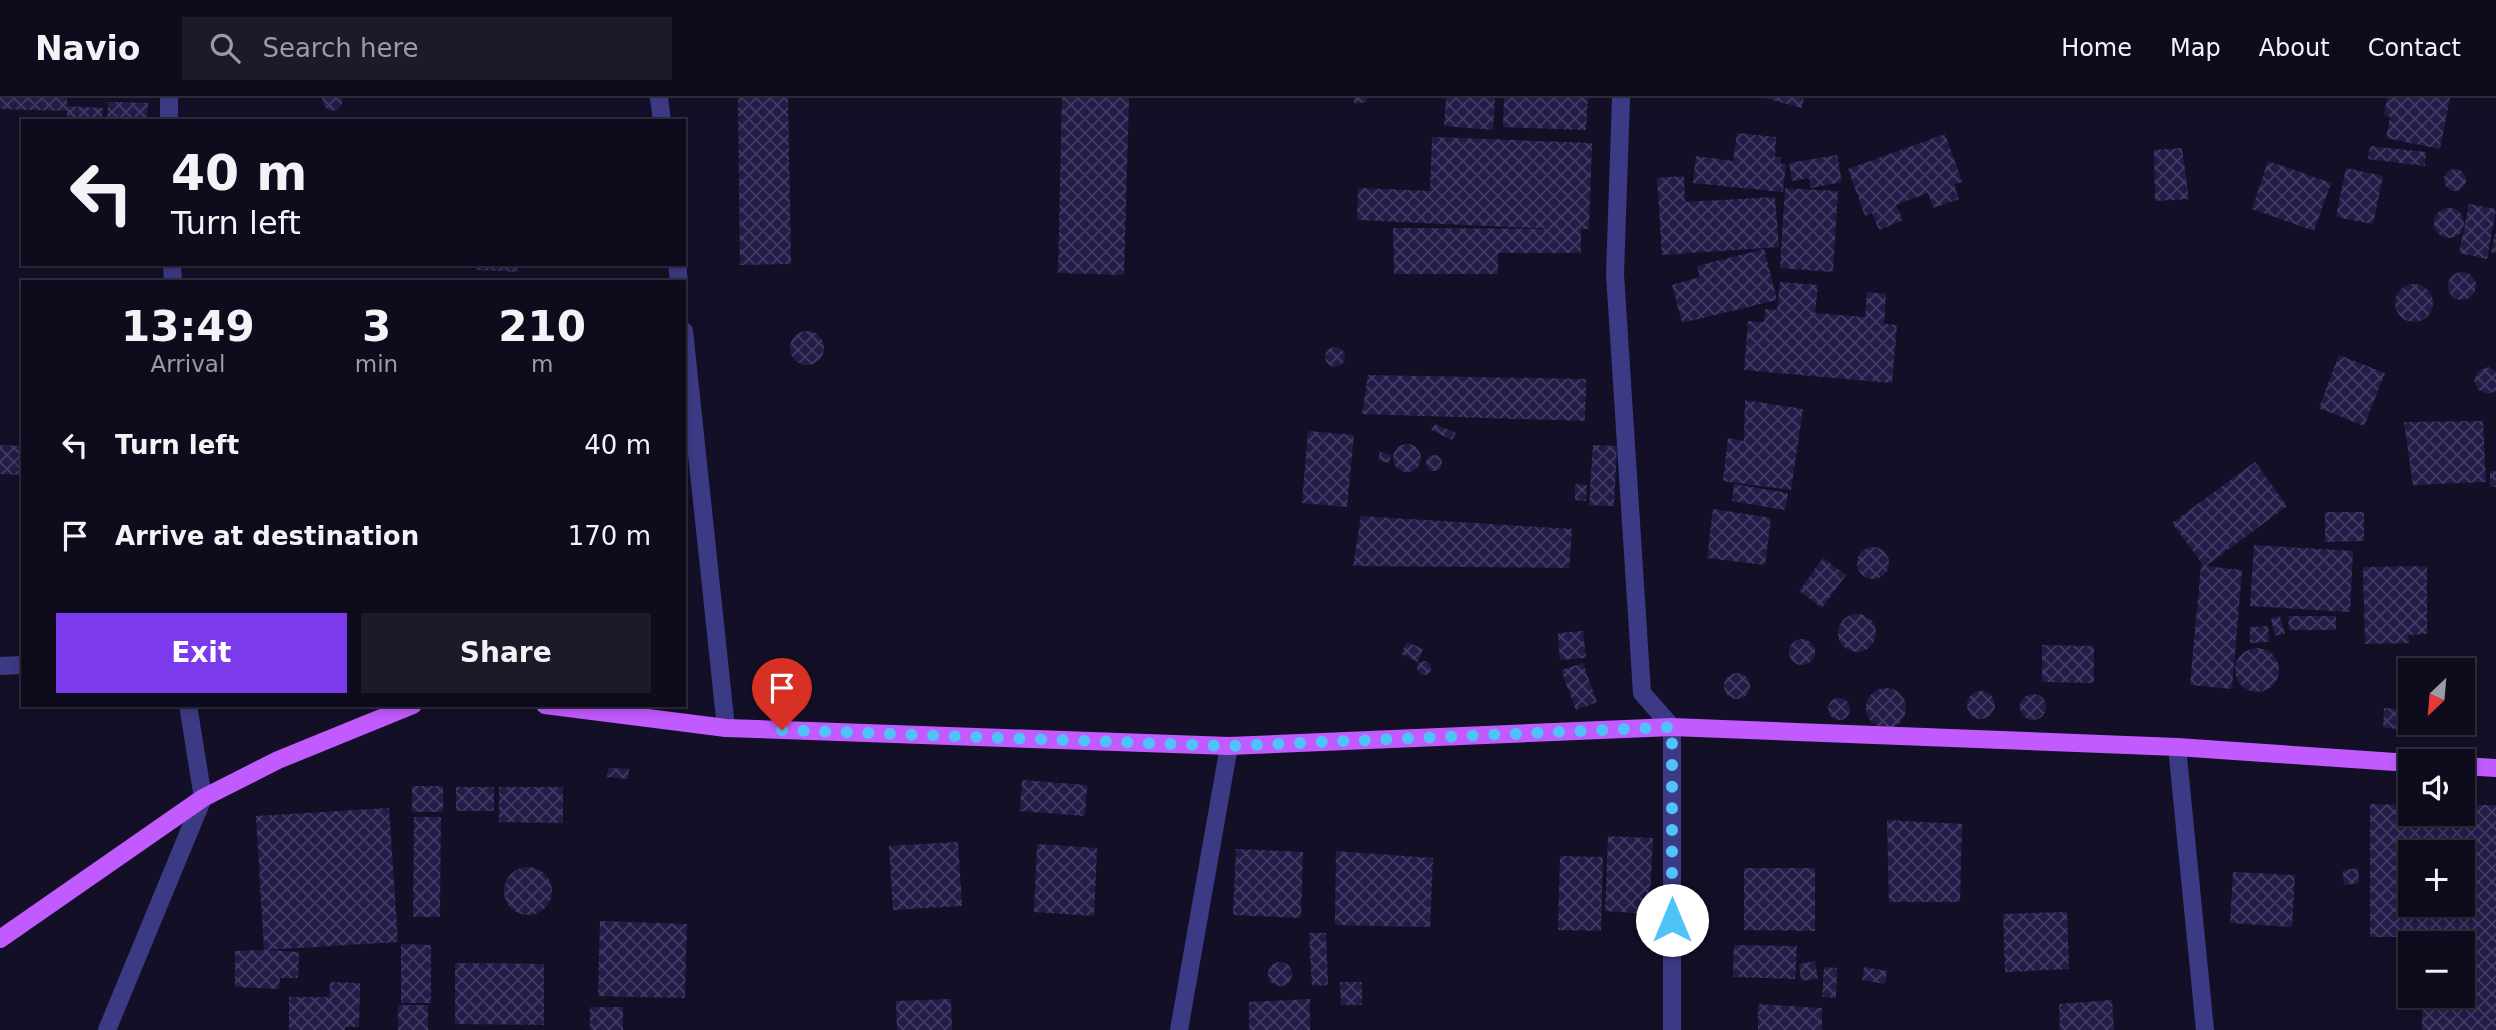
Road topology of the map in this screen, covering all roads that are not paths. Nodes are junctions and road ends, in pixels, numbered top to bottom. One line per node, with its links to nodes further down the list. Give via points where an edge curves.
1 (169, 98): 4 (street)
2 (659, 98): 5 (street)
3 (1621, 98): 12 (street, via 1615,274 1641,681 1642,693)
4 (169, 119)
5 (662, 119)
6 (686, 350): 13 (street)
7 (21, 665): 8 (street)
8 (0, 666)
9 (188, 707): 19 (street)
10 (409, 707): 19 (main road, via 278,760)
11 (561, 707): 13 (main road)
12 (1672, 727): 14 (main road); 15 (main road); 23 (street)
13 (726, 728): 14 (main road)
14 (1229, 746): 22 (street)
15 (2177, 747): 16 (main road); 24 (street)
16 (2398, 762)
17 (2475, 767): 18 (main road)
18 (2496, 768)
19 (203, 798): 20 (main road); 21 (street)
20 (0, 939)
21 (107, 1030)
22 (1178, 1030)
23 (1672, 1030)
24 (2205, 1030)

